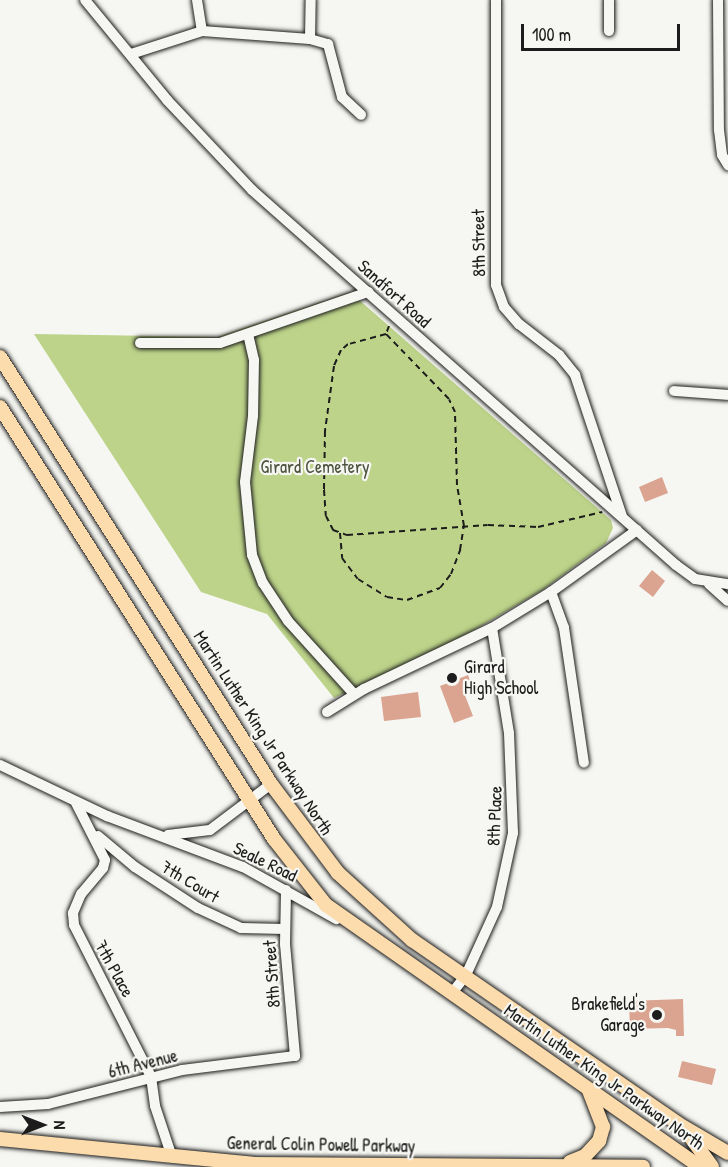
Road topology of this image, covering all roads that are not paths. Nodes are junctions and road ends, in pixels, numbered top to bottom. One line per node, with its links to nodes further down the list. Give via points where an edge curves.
1 (85, 0): 10 (street, Sandfort Road)
2 (197, 0): 7 (street)
3 (311, 0): 9 (street)
4 (496, 0): 21 (street, 8th Street, via 496,285 504,307 559,355 575,375)
5 (609, 0): 8 (street)
6 (718, 0): 11 (street)
7 (202, 31): 9 (street); 10 (street)
8 (609, 31)
9 (310, 39): 12 (street, via 328,44 342,97)
10 (131, 54): 14 (street, Sandfort Road, via 218,155)
11 (723, 100): 13 (street, via 722,155)
12 (360, 115)
13 (728, 165)
14 (368, 292): 15 (street); 21 (street, Sandfort Road)
15 (248, 334): 16 (street, via 220,343); 28 (street, via 254,372 245,501 252,555 288,621)
16 (140, 343)
17 (0, 357): 32 (main road, Martin Luther King Jr Parkway North)
18 (674, 392): 19 (street)
19 (728, 395)
20 (0, 406): 33 (main road, Martin Luther King Jr Parkway North)
21 (622, 516): 22 (street, Sandfort Road)
22 (638, 530): 23 (street, Sandfort Road, via 685,572); 25 (street)
23 (709, 584): 24 (street); 26 (street)
24 (728, 584)
25 (551, 592): 27 (street); 30 (street, via 564,628)
26 (728, 601)
27 (492, 628): 28 (street); 40 (street, 8th Place, via 509,733 513,833 497,907)
28 (354, 694): 29 (street)
29 (327, 712)
30 (584, 763)
31 (0, 765): 34 (street, Seale Road)
32 (271, 784): 33 (street, Seale Road); 40 (main road, Martin Luther King Jr Parkway North, via 306,835 356,891 412,940)
33 (249, 798): 36 (street, Seale Road, via 210,830 175,837); 39 (main road, Martin Luther King Jr Parkway North, via 274,839 319,898)
34 (76, 803): 35 (street, 7th Place); 36 (street, Seale Road)
35 (91, 830): 38 (street, 7th Court, via 135,867 198,908 241,928); 44 (street, 7th Place, via 102,848 103,868 81,894 73,913 74,925)
36 (150, 833): 37 (street, Seale Road, via 243,867)
37 (286, 890): 38 (street, 8th Street); 39 (street, Seale Road)
38 (285, 929): 42 (street, 8th Street)
39 (360, 932): 41 (main road, Martin Luther King Jr Parkway North)
40 (466, 975): 41 (street, 8th Place); 43 (main road, Martin Luther King Jr Parkway North)
41 (452, 993): 45 (main road, Martin Luther King Jr Parkway North)
42 (295, 1056): 44 (street, 6th Avenue)
43 (587, 1060): 45 (main road); 47 (main road, Martin Luther King Jr Parkway North)
44 (151, 1077): 46 (street, 6th Avenue, via 48,1104); 50 (street, 7th Place, via 155,1106)
45 (580, 1082): 51 (main road, via 597,1105 603,1127 599,1141 585,1156); 53 (main road, Martin Luther King Jr Parkway North)
46 (0, 1107)
47 (678, 1123): 49 (main road, Martin Luther King Jr Parkway North); 54 (main road, via 701,1147)
48 (0, 1139): 50 (main road, General Colin Powell Parkway)
49 (728, 1153)
50 (172, 1157): 51 (main road, General Colin Powell Parkway, via 291,1164)
51 (564, 1165): 52 (main road, General Colin Powell Parkway)
52 (643, 1167)
53 (700, 1167)
54 (712, 1167)

